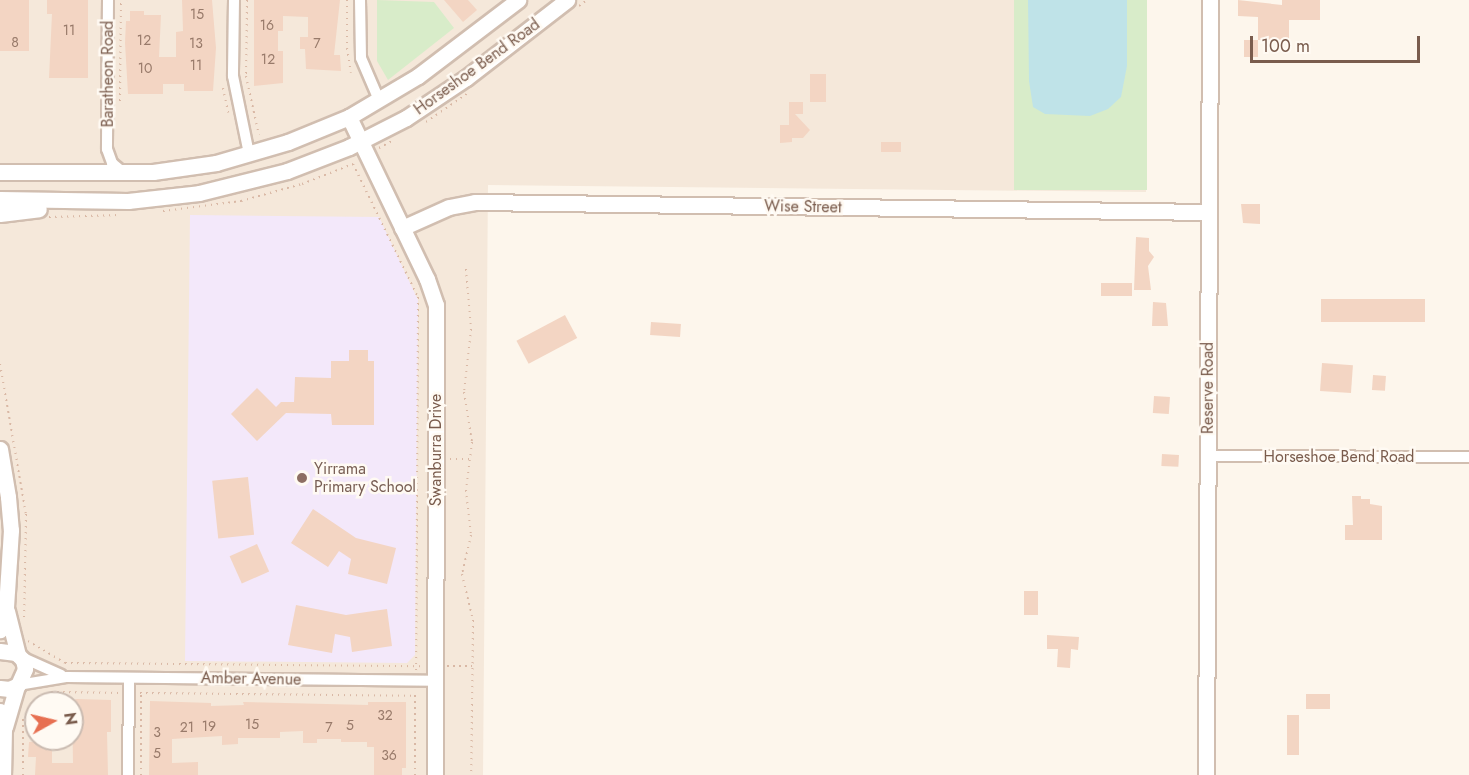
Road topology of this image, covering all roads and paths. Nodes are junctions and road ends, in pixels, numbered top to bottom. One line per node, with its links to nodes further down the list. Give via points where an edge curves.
1 (108, 0): 16 (street, Baratheon Road)
2 (121, 0): 12 (path)
3 (234, 0): 17 (street, via 233,76)
4 (247, 0): 14 (path, via 246,76)
5 (347, 0): 10 (path)
6 (360, 0): 11 (street, via 361,58)
7 (519, 0): 11 (street, Horseshoe Bend Road, via 418,76)
8 (567, 0): 15 (street, Horseshoe Bend Road, via 453,88)
9 (1210, 0): 25 (street, Reserve Road)
10 (351, 73)
11 (379, 100): 13 (street, Horseshoe Bend Road)
12 (120, 101)
13 (349, 117): 15 (street, Swanburra Drive); 17 (street, Horseshoe Bend Road)
14 (259, 135)
15 (361, 141): 21 (street, Horseshoe Bend Road); 28 (street, Swanburra Drive)
16 (107, 149): 19 (street, Baratheon Road, via 102,164); 20 (street, Baratheon Road, via 112,163)
17 (249, 154): 20 (street, Horseshoe Bend Road, via 197,166); 21 (street)
18 (0, 172): 19 (street, Horseshoe Bend Road)
19 (91, 174): 20 (street, Horseshoe Bend Road)
20 (126, 174)
21 (256, 180): 23 (street, Horseshoe Bend Road)
22 (0, 199): 23 (street, Horseshoe Bend Road)
23 (125, 208): 26 (street, via 21,209); 27 (path)
24 (159, 212): 42 (path, via 241,201 353,164 418,297)
25 (1209, 212): 28 (street, Wise Street, via 475,202 449,207); 31 (street, Reserve Road)
26 (0, 214)
27 (39, 217)
28 (402, 228): 46 (street, Swanburra Drive, via 431,288 436,314)
29 (466, 269): 62 (path, via 471,329 464,392 472,442 466,490 471,535 462,574 472,620)
30 (0, 449): 34 (street, via 10,514)
31 (1208, 456): 32 (street, Horseshoe Bend Road); 63 (street, Reserve Road)
32 (1469, 457)
33 (0, 529): 34 (street)
34 (4, 563): 35 (street)
35 (6, 608): 38 (street); 41 (street)
36 (24, 608): 37 (path)
37 (23, 628)
38 (0, 630)
39 (23, 638): 42 (path, via 65,663)
40 (0, 651): 41 (street)
41 (18, 655): 43 (street, Amber Avenue); 47 (street, via 25,669)
42 (416, 666): 45 (path)
43 (67, 677): 44 (street, Amber Avenue); 47 (street, Amber Avenue)
44 (129, 678): 45 (street, Amber Avenue); 50 (street)
45 (416, 681): 46 (street, Amber Avenue); 52 (path)
46 (435, 681): 61 (street, Swanburra Drive)
47 (17, 685): 48 (street); 55 (street)
48 (0, 688)
49 (117, 693): 50 (path)
50 (129, 693): 51 (path); 58 (street)
51 (141, 693): 52 (path); 59 (path)
52 (415, 696): 60 (path)
53 (0, 711): 55 (street)
54 (23, 713): 57 (path)
55 (4, 729): 56 (street)
56 (3, 775)
57 (22, 775)
58 (128, 775)
59 (141, 775)
60 (415, 775)
61 (435, 775)
62 (471, 775)
63 (1206, 775)

